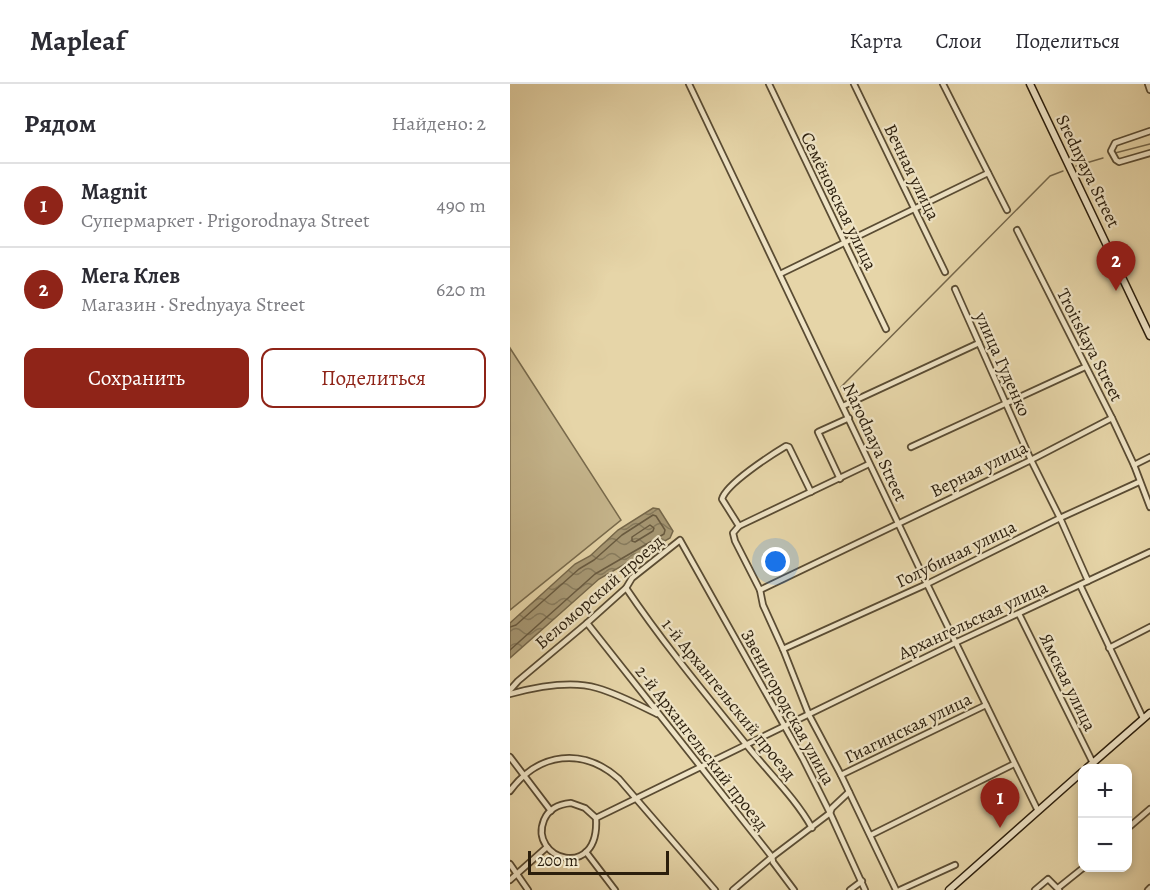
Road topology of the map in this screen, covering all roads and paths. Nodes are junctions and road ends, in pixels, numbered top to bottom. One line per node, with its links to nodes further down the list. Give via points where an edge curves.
1 (689, 84): 16 (street, Narodnaya Street)
2 (769, 84): 14 (street, Семёновская улица)
3 (854, 84): 11 (street, Вечная улица)
4 (943, 84): 10 (street)
5 (1030, 84): 19 (street, Srednyaya Street)
6 (1148, 84): 7 (street)
7 (1150, 90)
8 (1150, 131): 9 (street, via 1115,143 1111,151 1119,162)
9 (1150, 153)
10 (988, 172): 11 (street); 12 (street)
11 (915, 208): 14 (street); 15 (street, Вечная улица)
12 (1007, 210)
13 (1017, 230): 21 (street, Troitskaya Street)
14 (844, 243): 16 (street); 18 (street, Семёновская улица)
15 (945, 272)
16 (780, 274): 23 (street, Narodnaya Street)
17 (955, 289): 20 (street, улица Гуденко)
18 (886, 329)
19 (1150, 336)
20 (979, 343): 22 (street, улица Гуденко); 23 (street)
21 (1085, 367): 22 (street); 25 (street, Troitskaya Street)
22 (1006, 403): 26 (street); 28 (street, улица Гуденко)
23 (843, 406): 24 (street, Narodnaya Street)
24 (849, 418): 29 (street, Narodnaya Street); 31 (street, via 819,430 818,434)
25 (1112, 418): 28 (street, Верная улица); 30 (street, Troitskaya Street)
26 (911, 447)
27 (1150, 457): 30 (street)
28 (1031, 460): 35 (street, улица Гуденко); 36 (street, Верная улица)
29 (869, 464): 31 (street); 36 (street, Narodnaya Street)
30 (1134, 465): 32 (street, Troitskaya Street)
31 (840, 479): 33 (street)
32 (1139, 482): 34 (street, Troitskaya Street); 35 (street, Голубиная улица)
33 (811, 492): 37 (street); 37 (street, via 786,446 723,494 722,499)
34 (1150, 507)
35 (1060, 518): 40 (street, улица Гуденко); 41 (street, Голубиная улица)
36 (898, 523): 41 (street, Narodnaya Street); 44 (street, Верная улица)
37 (739, 526): 44 (street, Звенигородская улица, via 733,533 735,541)
38 (680, 540): 43 (street, Беломорский проезд, via 632,578); 58 (street, Звенигородская улица)
39 (1150, 552): 40 (street, Архангельская улица)
40 (1088, 581): 42 (street, Архангельская улица)
41 (927, 584): 48 (street, Narodnaya Street); 50 (street, Голубиная улица)
42 (1080, 585): 45 (street, Архангельская улица); 49 (street)
43 (626, 588): 46 (street, Беломорский проезд); 59 (street, 1-й Архангельский проезд)
44 (760, 590): 50 (street, Звенигородская улица)
45 (1019, 614): 48 (street, Архангельская улица); 61 (street, Ямская улица)
46 (587, 623): 51 (street, Беломорский проезд); 55 (street, 2-й Архангельский проезд)
47 (1150, 627): 49 (street)
48 (957, 642): 53 (street, Narodnaya Street); 56 (street, Архангельская улица)
49 (1109, 648): 57 (street)
50 (783, 649): 56 (street, Звенигородская улица)
51 (510, 690)
52 (510, 694): 55 (street, via 573,685 596,688)
53 (986, 705): 62 (street, Narodnaya Street); 65 (street, Гиагинская улица)
54 (1150, 713): 57 (street)
55 (659, 715): 63 (street, 2-й Архангельский проезд)
56 (809, 715): 58 (street, Архангельская улица); 65 (street, Звенигородская улица)
57 (1143, 718): 61 (street)
58 (783, 727): 59 (street); 73 (street, Звенигородская улица)
59 (747, 746): 63 (street); 76 (street, 1-й Архангельский проезд)
60 (510, 757): 64 (street)
61 (1093, 763)
62 (1014, 764): 72 (street, Narodnaya Street); 77 (street)
63 (700, 768): 69 (street); 80 (street, 2-й Архангельский проезд)
64 (523, 774): 67 (street); 69 (street, via 551,760 591,761 608,770); 71 (street)
65 (841, 775): 68 (street, Звенигородская улица)
66 (1078, 776): 72 (street)
67 (510, 791)
68 (849, 792): 73 (street); 77 (street, Звенигородская улица)
69 (637, 798): 74 (street); 90 (street)
70 (1150, 809): 75 (street)
71 (551, 810): 74 (street, via 571,803); 78 (street, via 542,828)
72 (1038, 811): 97 (street)
73 (830, 813): 76 (street); 86 (street, Звенигородская улица)
74 (596, 818): 79 (street, via 595,841)
75 (1132, 825)
76 (812, 828): 80 (street)
77 (871, 835): 95 (street, Звенигородская улица)
78 (547, 847): 79 (street, via 570,858); 84 (street)
79 (586, 852): 89 (street)
80 (772, 857): 91 (street); 92 (street, 2-й Архангельский проезд)
81 (510, 864): 84 (street)
82 (955, 865): 96 (street)
83 (1078, 872): 87 (street)
84 (516, 875): 85 (street); 88 (street)
85 (510, 880)
86 (862, 881): 93 (street); 94 (street, Звенигородская улица)
87 (1059, 889): 98 (street, via 1046,880)
88 (528, 890)
89 (615, 890)
90 (715, 890)
91 (733, 890)
92 (794, 890)
93 (850, 890)
94 (866, 890)
95 (896, 890)
96 (900, 890)
97 (949, 890)
98 (1035, 890)

